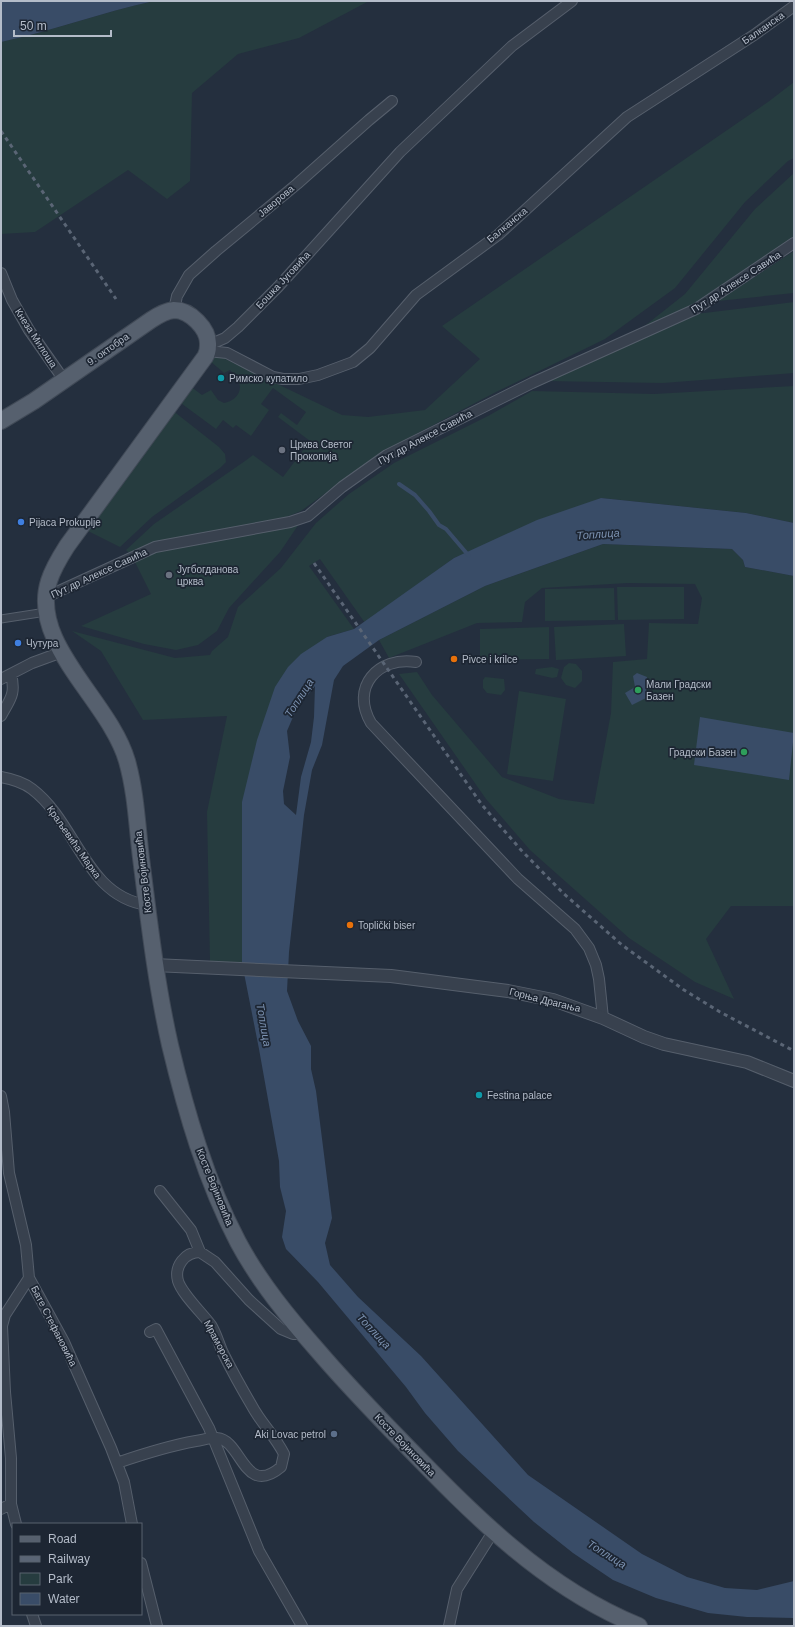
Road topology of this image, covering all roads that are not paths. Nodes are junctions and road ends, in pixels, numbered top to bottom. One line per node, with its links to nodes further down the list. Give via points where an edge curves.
1 (572, 1): 7 (street, Бошка Југовића, via 507,51 400,152 299,265 235,330)
2 (794, 6): 7 (street, Балканска, via 754,35 627,117 498,235 416,295 370,348 353,362 318,375 283,380 227,353)
3 (392, 101): 6 (street, Јаворова, via 189,275 177,296)
4 (794, 243): 10 (street, Пут др Алексе Савића, via 696,309 532,383 387,455 342,487 308,516 290,522 155,548)
5 (1, 273): 8 (street, Кнеза Милоша, via 12,300 29,330)
6 (174, 310): 7 (main road, via 198,322 206,334); 8 (main road, 9. октобра, via 150,320)
7 (208, 348): 10 (main road, via 202,362 67,546 50,580)
8 (64, 380): 9 (main road, 9. октобра)
9 (1, 422)
10 (46, 605): 11 (street); 12 (main road, Косте Војиновића, via 50,630)
11 (1, 619)
12 (62, 652): 14 (street, via 32,662); 18 (main road, Косте Војиновића, via 104,714 126,756 134,794)
13 (416, 662): 20 (street, via 392,663 372,676 363,699 366,715 518,879 575,929 589,948 596,965 600,979)
14 (11, 674): 15 (street); 16 (street, via 13,693)
15 (1, 679)
16 (1, 716)
17 (1, 777): 18 (street, Краљевића Марка, via 26,785 38,795 60,821 100,880 116,895 136,904)
18 (147, 905): 19 (main road, Косте Војиновића)
19 (154, 964): 20 (street, Горња Драгања, via 391,976 508,990 553,1000); 27 (main road, Косте Војиновића, via 183,1095 197,1143 218,1198 239,1244 264,1285)
20 (603, 1018): 21 (street, Горња Драгања, via 657,1042 747,1062)
21 (794, 1081)
22 (1, 1096): 25 (street, Бате Стефановића, via 9,1173 26,1245)
23 (160, 1191): 24 (street, via 191,1230)
24 (200, 1252): 27 (street, via 215,1262 281,1329 293,1334); 28 (street, Мраморска, via 184,1258 179,1269 178,1281 182,1290 211,1326 252,1408 276,1439 284,1454 281,1467 270,1475 254,1473 227,1442)
25 (29, 1278): 29 (street, Бате Стефановића, via 67,1349); 30 (street, via 5,1315 2,1326 12,1458)
26 (150, 1332): 28 (street, via 156,1329)
27 (303, 1334): 34 (main road, Косте Војиновића, via 360,1398)
28 (213, 1438): 29 (street, via 166,1447); 39 (street, via 259,1551)
29 (117, 1463): 33 (street, Бате Стефановића, via 124,1482)
30 (11, 1504): 31 (street); 32 (street)
31 (1, 1509)
32 (16, 1523)
33 (132, 1523)
34 (493, 1532): 40 (street, via 457,1589); 41 (main road, Косте Војиновића, via 563,1586 606,1611)
35 (142, 1567): 38 (street)
36 (32, 1615): 37 (street)
37 (36, 1626)
38 (157, 1626)
39 (302, 1626)
40 (449, 1626)
41 (639, 1626)

